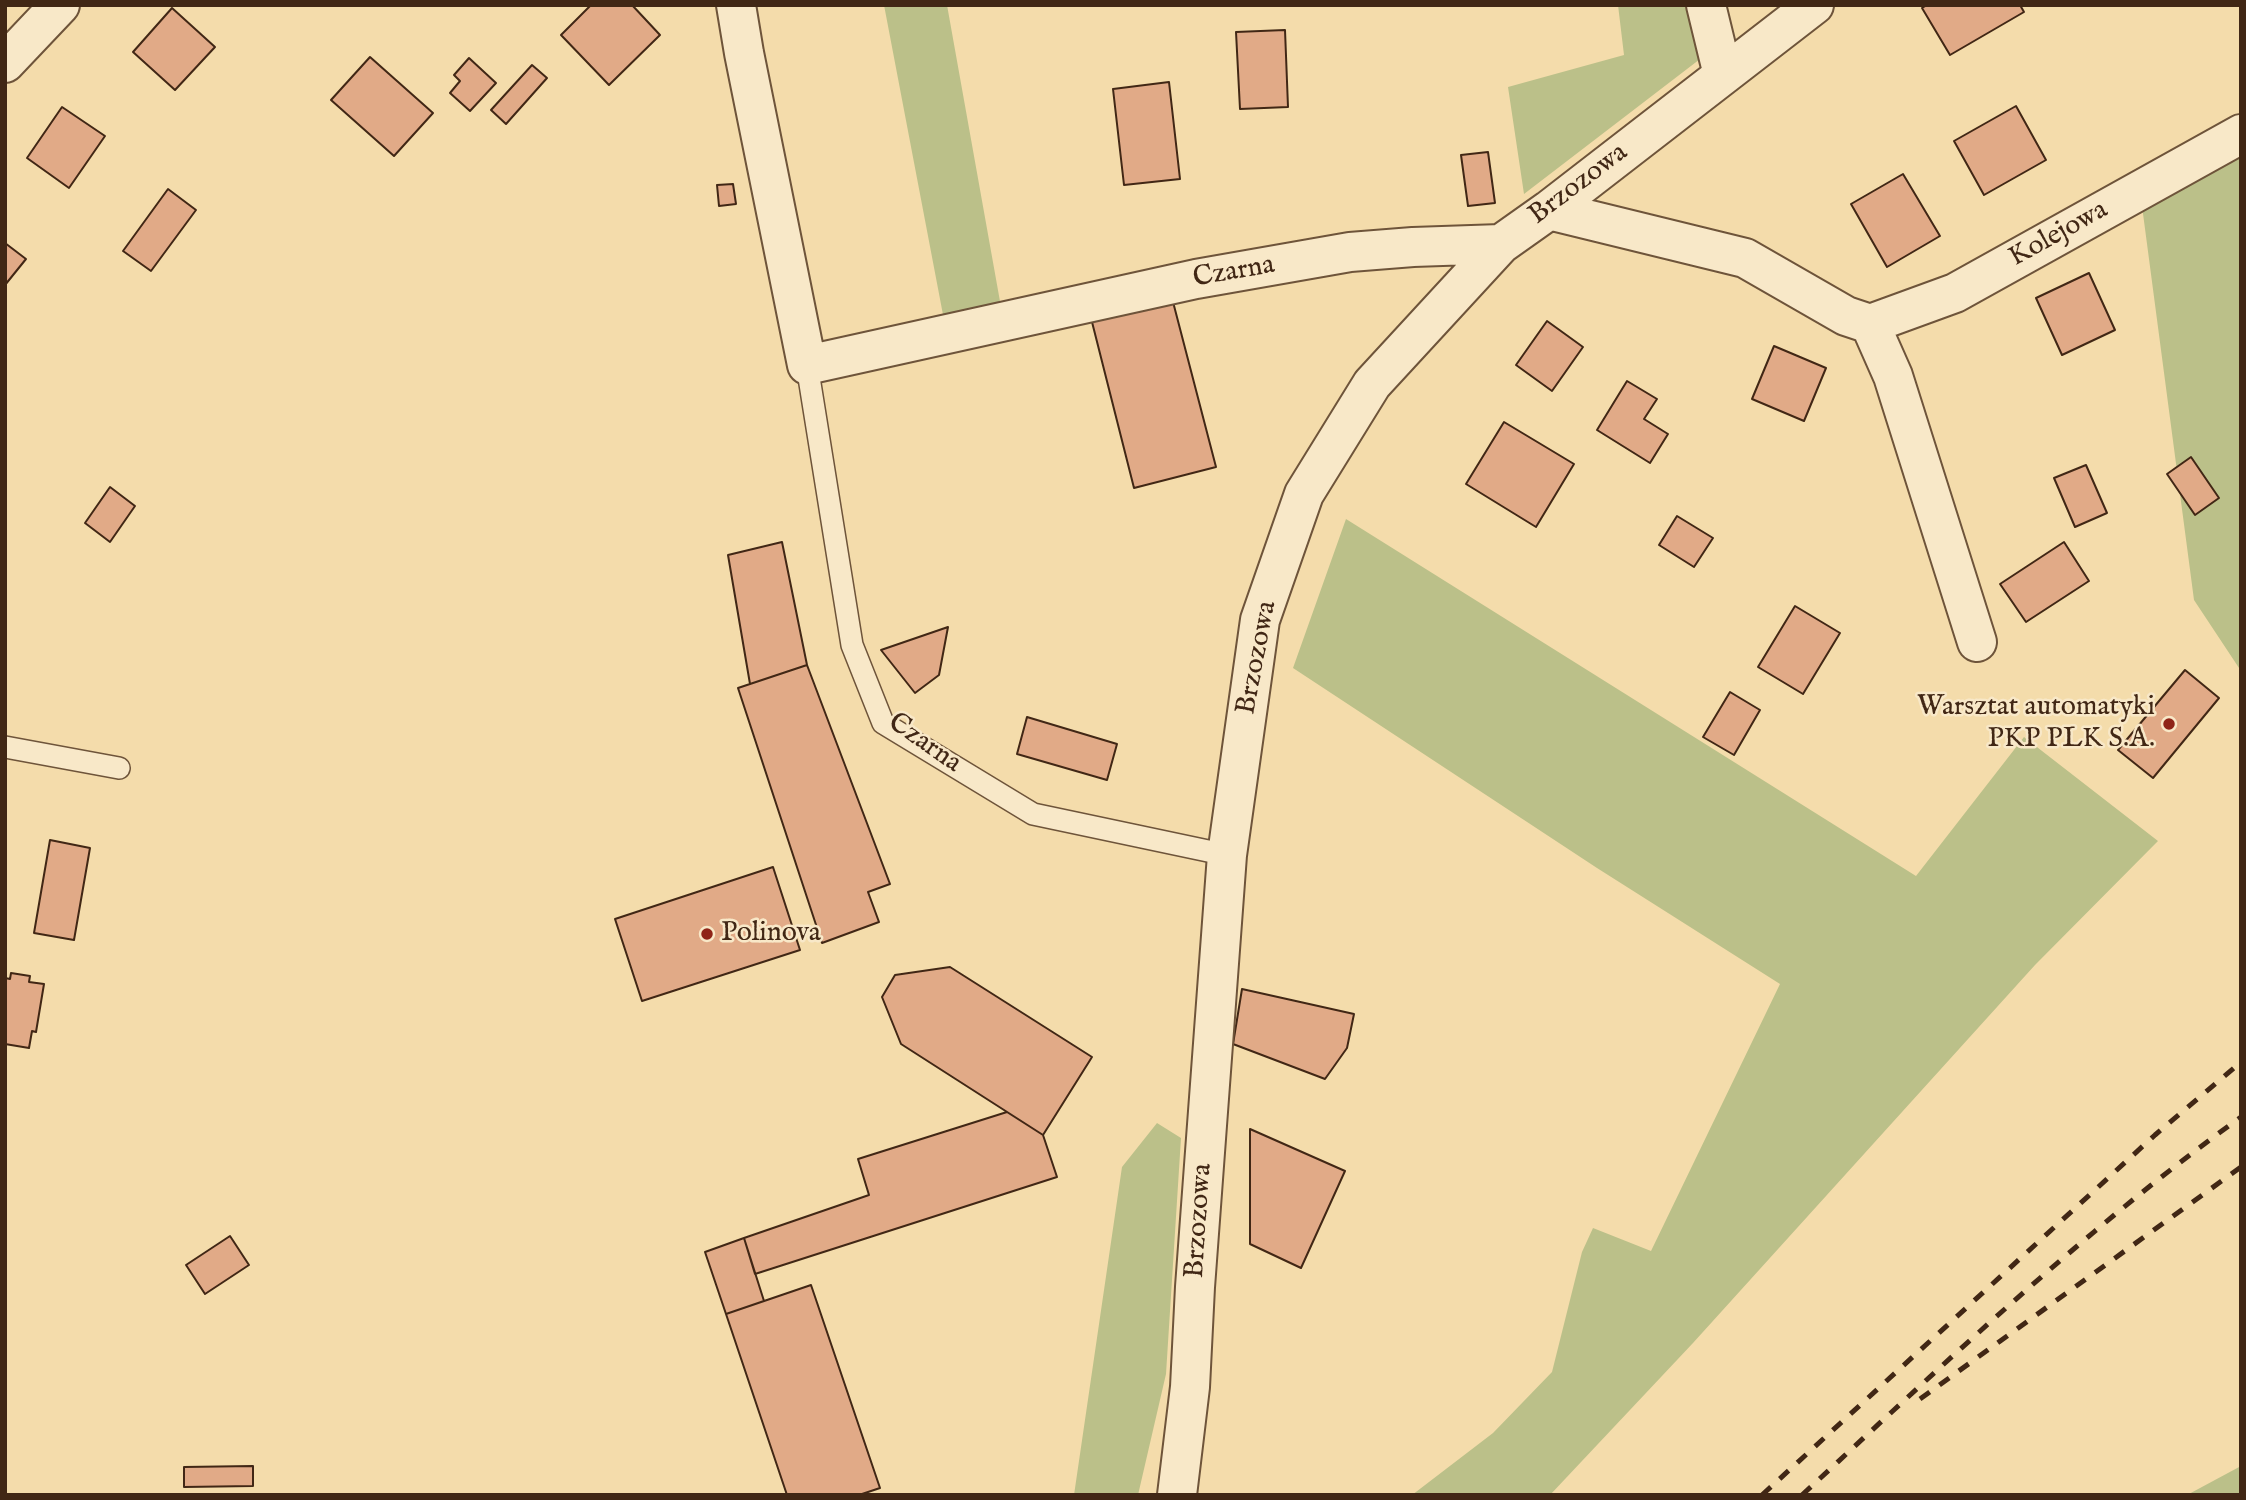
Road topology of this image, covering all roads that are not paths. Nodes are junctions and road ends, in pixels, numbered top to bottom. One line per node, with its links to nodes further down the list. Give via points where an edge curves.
1 (60, 5): 5 (street)
2 (736, 5): 11 (street, Czarna)
3 (1706, 5): 6 (street)
4 (1814, 5): 6 (street, Brzozowa)
5 (5, 63)
6 (1723, 75): 8 (street, Brzozowa)
7 (2241, 134): 10 (street, Kolejowa, via 1955,293)
8 (1549, 210): 9 (street, Brzozowa); 10 (street, via 1745,258 1846,316)
9 (1501, 244): 11 (street, Czarna, via 1350,252 1222,274); 15 (street, Brzozowa, via 1373,384 1304,494 1261,620)
10 (1871, 324): 12 (street, via 1893,376)
11 (807, 365): 15 (lane, Czarna, via 852,645 883,723 1033,814)
12 (1977, 642)
13 (5, 747): 14 (lane)
14 (119, 768)
15 (1227, 855): 16 (street, Brzozowa, via 1190,1387)
16 (1178, 1495)

